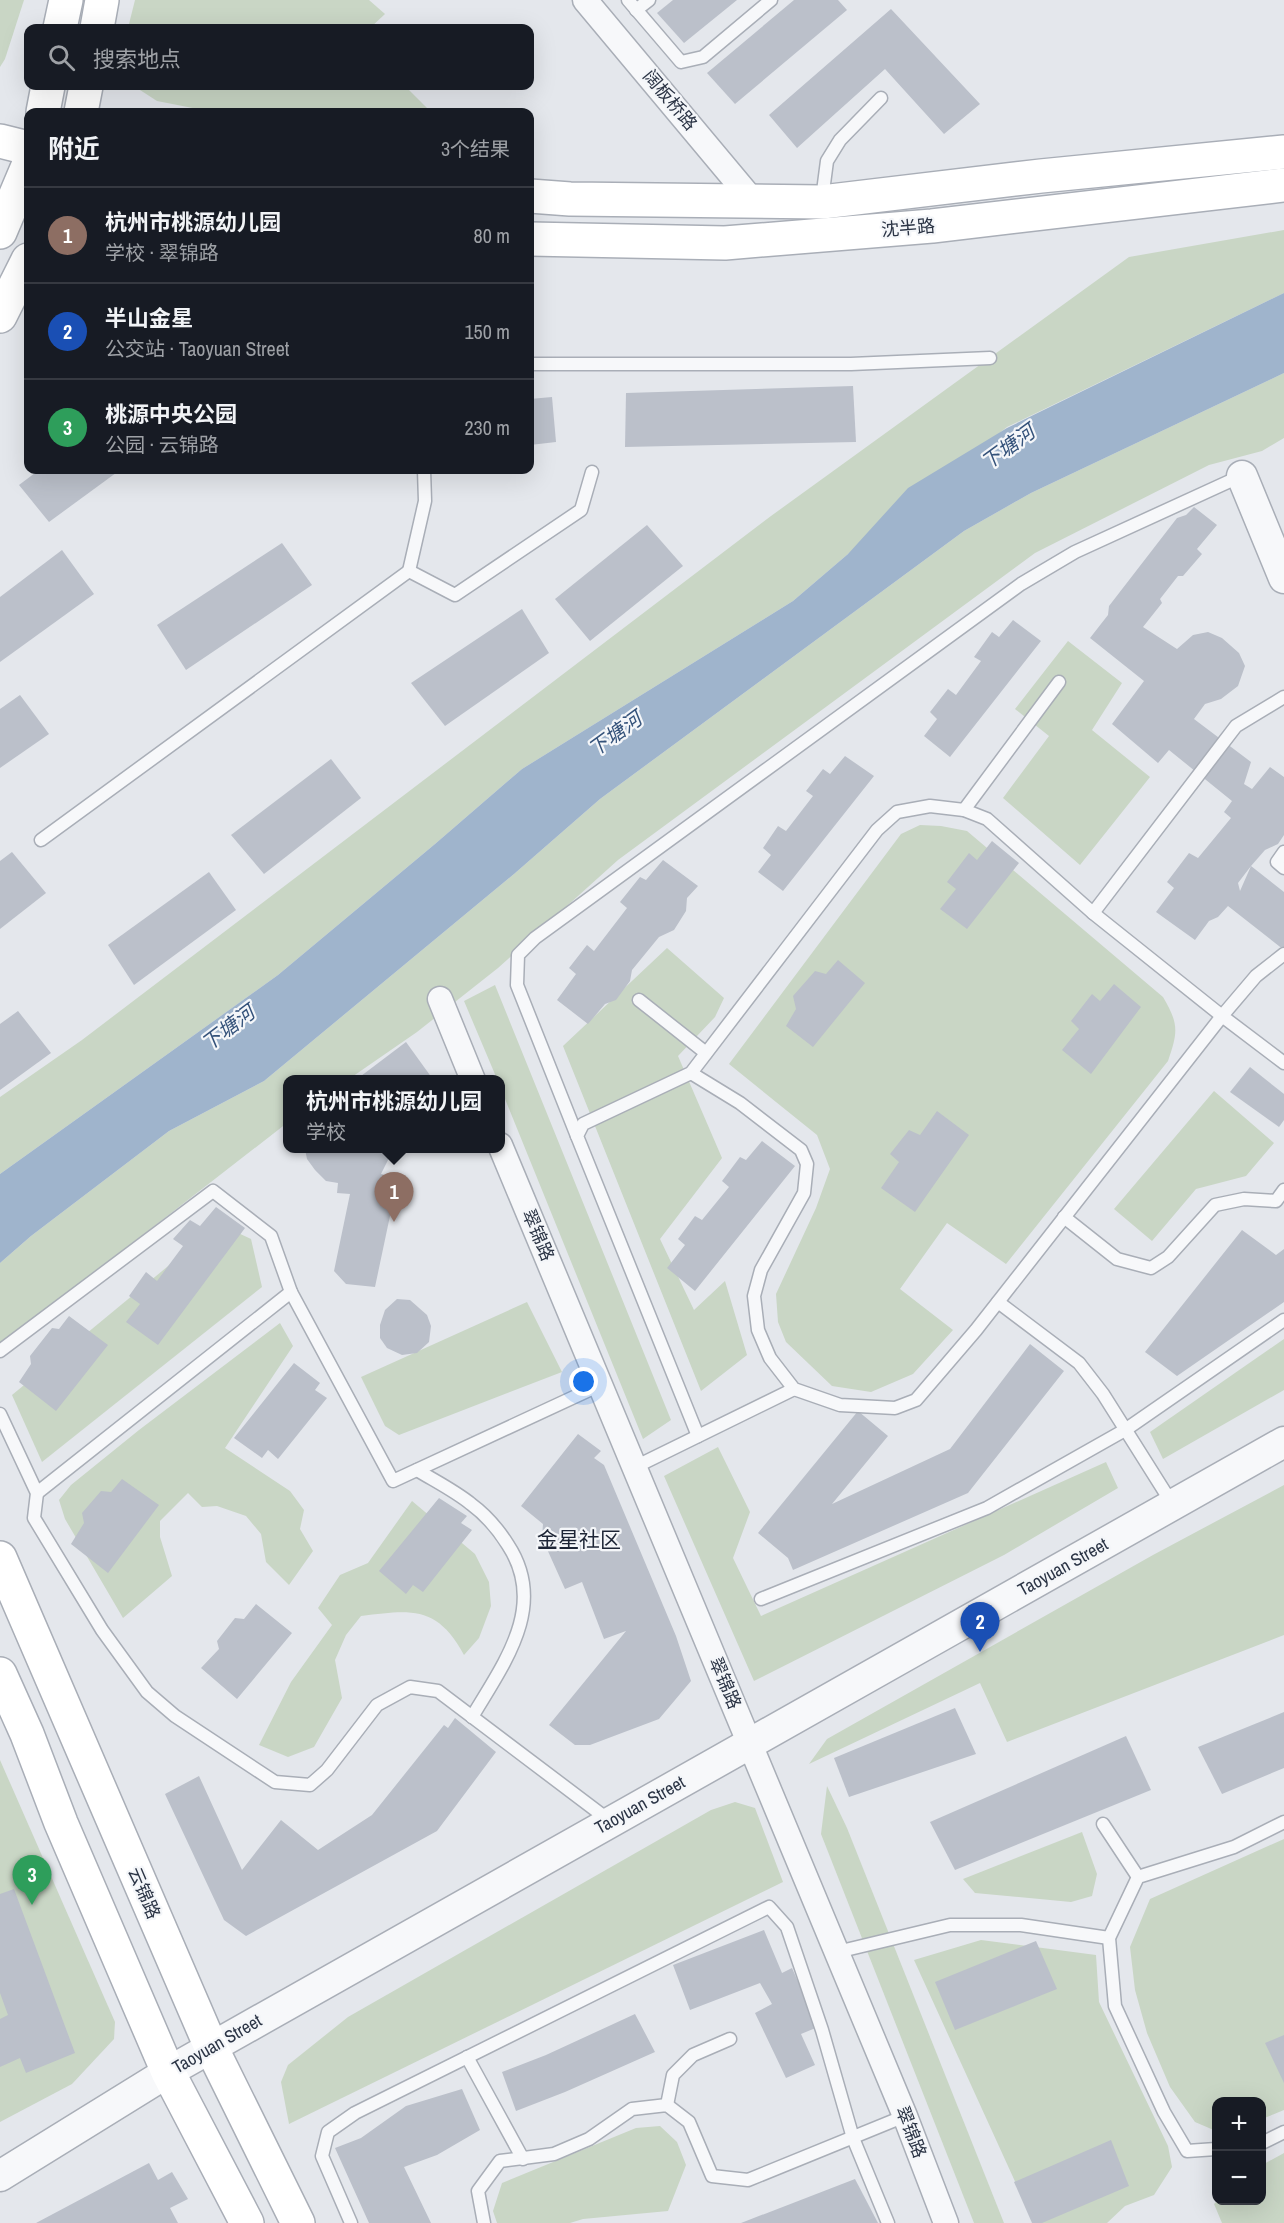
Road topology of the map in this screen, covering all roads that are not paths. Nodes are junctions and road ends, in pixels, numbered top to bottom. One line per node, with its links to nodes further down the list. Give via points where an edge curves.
1 (66, 0): 8 (main road)
2 (102, 0): 9 (main road)
3 (585, 0): 20 (street, 阔板桥路)
4 (628, 0): 7 (lane)
5 (649, 0): 7 (lane)
6 (771, 0): 7 (lane, via 703,57 681,62)
7 (636, 10)
8 (61, 24)
9 (98, 24)
10 (47, 90): 13 (main road)
11 (85, 90): 14 (main road)
12 (881, 98): 21 (lane, via 840,140 827,161)
13 (44, 108)
14 (82, 108)
15 (0, 141): 17 (main road)
16 (1284, 152): 21 (main road, 沈半路)
17 (22, 171): 22 (main road)
18 (1284, 185): 23 (main road, 沈半路, via 932,226 724,243)
19 (534, 196): 20 (main road, 沈半路)
20 (753, 201): 21 (main road, 沈半路)
21 (822, 202)
22 (0, 232)
23 (534, 239)
24 (24, 268): 25 (main road)
25 (0, 315)
26 (990, 358): 27 (lane, via 851,364)
27 (534, 364)
28 (592, 472): 31 (lane, via 581,510 455,595)
29 (424, 474): 31 (lane, via 426,501)
30 (1242, 476): 32 (street); 48 (lane, via 1075,552 1021,584 535,938 518,955 517,985)
31 (410, 571): 36 (lane)
32 (1284, 578)
33 (1059, 682): 35 (lane)
34 (1284, 697): 39 (lane, via 1236,726)
35 (964, 810): 39 (lane, via 987,819); 44 (lane, via 930,806 897,812 877,830)
36 (41, 840)
37 (1284, 852): 38 (lane, via 1277,862)
38 (1284, 868)
39 (1093, 913): 43 (lane)
40 (1284, 954): 43 (lane, via 1256,976)
41 (440, 999): 47 (street)
42 (639, 1000): 44 (lane)
43 (1222, 1016): 45 (lane); 51 (lane)
44 (706, 1053): 46 (lane)
45 (1284, 1063)
46 (691, 1073): 48 (lane, via 583,1124); 57 (lane, via 740,1103 801,1150 807,1164 804,1193 761,1270 754,1296 758,1330 770,1358)
47 (471, 1075)
48 (577, 1137): 60 (lane)
49 (504, 1153): 56 (street, 翠锦路)
50 (1284, 1190): 51 (lane, via 1276,1201 1244,1199 1215,1205 1168,1257 1151,1268 1118,1259)
51 (1064, 1217): 53 (lane)
52 (291, 1292): 55 (lane, via 271,1236 213,1191); 63 (lane, via 393,1481); 64 (lane)
53 (998, 1302): 57 (lane, via 916,1400 895,1408 840,1405); 59 (lane, via 1079,1363)
54 (1284, 1320): 59 (lane)
55 (0, 1351)
56 (600, 1385): 62 (street, 翠锦路); 63 (lane)
57 (794, 1389): 60 (lane)
58 (0, 1414): 64 (lane)
59 (1125, 1430): 65 (lane); 67 (lane, via 987,1508)
60 (698, 1436): 62 (lane)
61 (1284, 1442): 65 (street, Taoyuan Street)
62 (634, 1467): 70 (street, 翠锦路)
63 (417, 1470): 69 (lane, via 471,1504 497,1528 519,1562 525,1596 520,1626 505,1661)
64 (37, 1493): 69 (lane, via 34,1518 102,1630 147,1692 175,1716 275,1782 310,1785 327,1770 378,1706 410,1688 438,1691)
65 (1173, 1505): 70 (street, Taoyuan Street)
66 (0, 1558): 78 (main road, 云锦路)
67 (761, 1599)
68 (0, 1674): 80 (main road)
69 (472, 1717): 71 (lane)
70 (751, 1743): 71 (street, Taoyuan Street); 76 (street, 翠锦路)
71 (611, 1822): 78 (street, Taoyuan Street)
72 (1284, 1822): 74 (lane, via 1234,1847)
73 (1103, 1824): 74 (lane)
74 (1138, 1877): 75 (lane)
75 (1109, 1938): 76 (lane, via 1021,1925 950,1925); 86 (lane, via 1115,2006 1164,2112 1187,2151)
76 (837, 1952): 82 (street, 翠锦路)
77 (730, 2039): 81 (lane, via 693,2055 672,2075)
78 (211, 2048): 80 (street, Taoyuan Street); 90 (main road, 云锦路)
79 (467, 2057): 84 (lane, via 770,1907 787,1927); 87 (lane); 91 (lane, via 355,2113 328,2132 322,2156)
80 (168, 2072): 88 (street, Taoyuan Street); 89 (main road)
81 (667, 2105): 84 (lane, via 689,2122 712,2176 748,2180); 87 (lane, via 632,2109 589,2139 554,2154)
82 (905, 2116): 84 (lane); 94 (street, 翠锦路)
83 (1284, 2132): 85 (lane)
84 (853, 2138): 93 (lane)
85 (1266, 2141)
86 (1212, 2150)
87 (524, 2159): 92 (lane, via 500,2161 478,2192)
88 (0, 2176)
89 (247, 2223)
90 (298, 2223)
91 (351, 2223)
92 (484, 2223)
93 (888, 2223)
94 (946, 2223)

